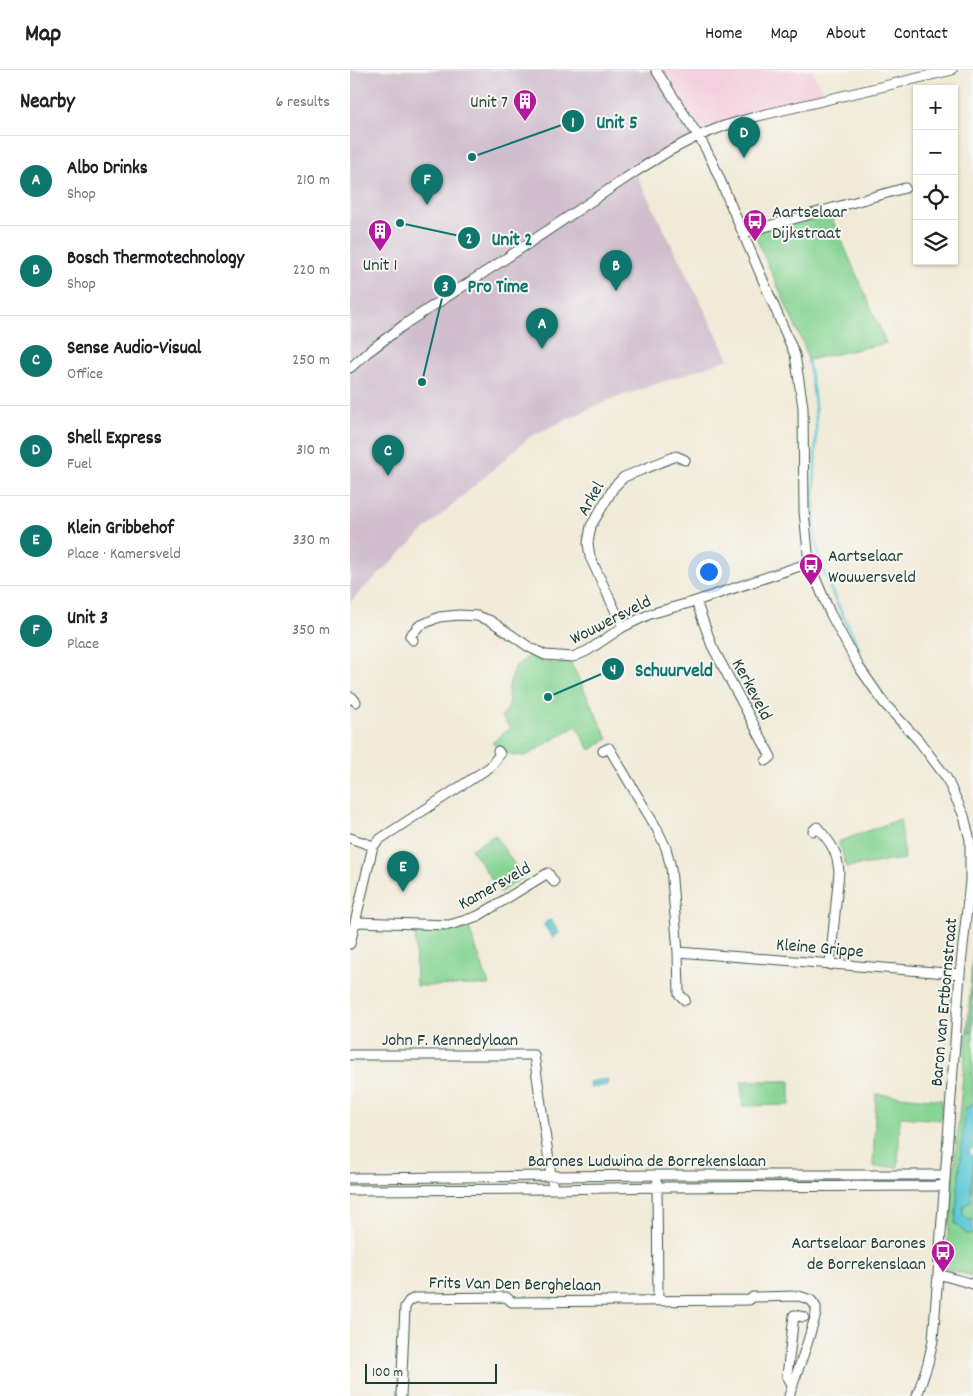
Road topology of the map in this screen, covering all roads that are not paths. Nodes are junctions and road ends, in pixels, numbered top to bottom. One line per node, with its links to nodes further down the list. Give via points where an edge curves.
1 (656, 70): 3 (street, Baron van Ertbornstraat)
2 (952, 70): 3 (street, via 758,116)
3 (698, 136): 5 (street, Baron van Ertbornstraat); 6 (street, via 635,172 408,322)
4 (905, 188): 5 (street)
5 (743, 234): 8 (street, Baron van Ertbornstraat, via 795,355 803,407 804,511)
6 (350, 368)
7 (685, 460): 10 (street, Arkel, via 676,456 624,477 614,486 592,526 588,543 590,557)
8 (809, 563): 9 (street, Wouwersveld); 18 (street, Baron van Ertbornstraat, via 830,613 859,667 884,703 919,740 946,777 964,816)
9 (696, 601): 10 (street, Wouwersveld, via 650,614); 14 (street, Kerkeveld, via 712,646 771,757)
10 (623, 627): 11 (street, Wouwersveld, via 573,657 544,655 491,621 477,616 439,617 419,626 410,636)
11 (413, 640)
12 (498, 751): 17 (street, via 500,754 490,767)
13 (603, 751): 22 (street, via 608,748 666,848 671,868)
14 (766, 761)
15 (813, 831): 23 (street, via 817,828 831,842 838,859)
16 (350, 838): 17 (street)
17 (373, 846): 20 (street)
18 (971, 848): 24 (street, Baron van Ertbornstraat)
19 (554, 882): 20 (street, Kamersveld, via 548,873 463,922)
20 (355, 922): 21 (street)
21 (350, 944)
22 (678, 952): 23 (street, Kleine Grippe); 25 (street, via 679,994)
23 (830, 965): 24 (street, Kleine Grippe)
24 (960, 974): 30 (street, Baron van Ertbornstraat)
25 (685, 1000)
26 (350, 1055): 28 (street, John F. Kennedylaan, via 534,1055)
27 (657, 1175): 28 (street, Barones Ludwina de Borrekenslaan); 30 (street, Barones Ludwina de Borrekenslaan); 31 (street)
28 (551, 1176): 29 (street, Barones Ludwina de Borrekenslaan); 32 (street, John F. Kennedylaan)
29 (350, 1178)
30 (945, 1180): 31 (street, Barones Ludwina de Borrekenslaan, via 936,1186); 34 (street, Baron van Ertbornstraat)
31 (657, 1187): 32 (street, Barones Ludwina de Borrekenslaan); 36 (street)
32 (553, 1189): 33 (street, Barones Ludwina de Borrekenslaan)
33 (350, 1190)
34 (938, 1274): 35 (street); 41 (street, Baron van Ertbornstraat, via 932,1340)
35 (973, 1284)
36 (658, 1300): 38 (street, Frits Van Den Berghelaan, via 749,1300 753,1297 799,1296 812,1300 816,1314); 39 (street, Frits Van Den Berghelaan, via 512,1302 506,1297 409,1300)
37 (804, 1317): 38 (street, via 794,1315 787,1376)
38 (793, 1386): 40 (street, Frits Van Den Berghelaan)
39 (401, 1396)
40 (789, 1396)
41 (916, 1396)

